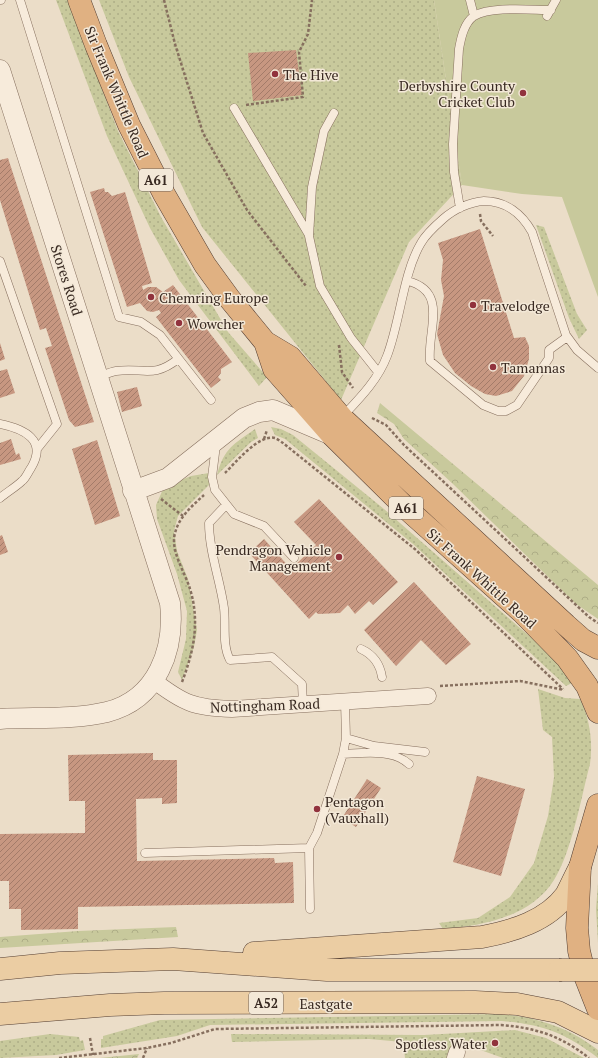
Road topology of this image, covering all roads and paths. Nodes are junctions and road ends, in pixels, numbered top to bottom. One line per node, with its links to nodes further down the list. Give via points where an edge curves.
1 (20, 0): 20 (lane, via 119,317 141,322 160,335)
2 (79, 0): 27 (highway, Sir Frank Whittle Road / A61, via 129,125 164,194 205,265 265,342 290,357)
3 (164, 0): 17 (path, via 203,133 247,210)
4 (312, 0): 9 (path, via 308,34 299,52 303,97)
5 (470, 0): 7 (lane)
6 (556, 0): 7 (lane, via 549,13 509,10)
7 (474, 16): 12 (lane, via 466,25 459,57 453,144 454,172)
8 (0, 70): 23 (street, Stores Road)
9 (234, 108): 13 (lane)
10 (334, 113): 13 (lane, via 324,131 312,187)
11 (478, 202): 12 (lane); 14 (path, via 481,221); 18 (lane, via 506,205 526,221)
12 (460, 208): 16 (lane, via 442,220 422,241 414,257)
13 (309, 236): 22 (lane, via 320,286 351,338)
14 (492, 236)
15 (0, 261): 29 (lane, via 57,424)
16 (408, 281): 18 (lane, via 426,288 432,297 430,361 484,406 498,411 517,406 548,358 549,350); 22 (lane, via 387,357)
17 (308, 287)
18 (567, 337): 21 (lane, via 577,350)
19 (339, 342): 25 (path, via 342,372 353,389)
20 (178, 359): 23 (lane, via 168,367 149,372 116,371); 24 (lane)
21 (598, 368)
22 (378, 372): 25 (lane)
23 (98, 376): 32 (street, Stores Road)
24 (211, 400)
25 (357, 402): 27 (lane); 36 (path, via 365,414 386,425 404,445 589,617)
26 (0, 424): 29 (lane, via 27,433)
27 (337, 426): 28 (street, via 273,410 244,418); 37 (highway, Sir Frank Whittle Road / A61, via 566,625); 41 (highway, Sir Frank Whittle Road / A61, via 407,509 523,613 568,658)
28 (217, 440): 30 (street, via 168,478); 31 (lane)
29 (37, 449): 33 (lane, via 35,462 23,480)
30 (155, 484): 31 (path, via 161,501 183,516); 32 (street)
31 (213, 485): 34 (lane); 42 (path, via 252,446 264,439 275,438 416,550)
32 (133, 491): 40 (street, Stores Road, via 170,603 171,637 166,657)
33 (0, 498)
34 (226, 505): 35 (lane, via 234,514 264,526); 45 (lane, via 209,523 209,536 224,608 226,653 230,660 272,657 302,684)
35 (294, 558)
36 (598, 622)
37 (598, 648)
38 (361, 649): 39 (lane, via 369,652 380,665)
39 (382, 677)
40 (153, 680): 45 (street, Nottingham Road, via 176,697 195,706 232,709); 47 (street, via 127,703 108,711)
41 (587, 686): 42 (path); 46 (highway, Sir Frank Whittle Road / A61)
42 (565, 690): 43 (path, via 520,681 482,682 436,686)
43 (428, 696): 44 (street, Nottingham Road)
44 (345, 702): 45 (street, Nottingham Road); 48 (lane)
45 (303, 704)
46 (598, 712)
47 (0, 719)
48 (346, 738): 49 (lane, via 374,746); 50 (lane)
49 (425, 752)
50 (343, 754): 51 (lane, via 393,754); 53 (lane, via 317,834)
51 (409, 764)
52 (598, 805): 55 (highway)
53 (309, 848): 54 (lane); 56 (lane)
54 (145, 853)
55 (580, 867): 57 (main road, via 566,894 556,906 531,922 500,934); 60 (highway, via 577,928 579,951 589,988)
56 (310, 909)
57 (173, 959): 58 (main road, via 60,963); 59 (main road, bridge, via 327,970)
58 (0, 969)
59 (598, 970)
60 (598, 1009)
61 (1, 1014): 62 (main road, Eastgate / A52, via 164,1003 475,1002 517,1004 551,1010)
62 (598, 1032)
63 (90, 1038): 65 (path)
64 (146, 1048): 65 (path); 67 (path); 68 (path, via 171,1044 215,1029 501,1025 545,1032)
65 (93, 1055): 66 (path)
66 (59, 1058)
67 (143, 1058)
68 (590, 1058)

